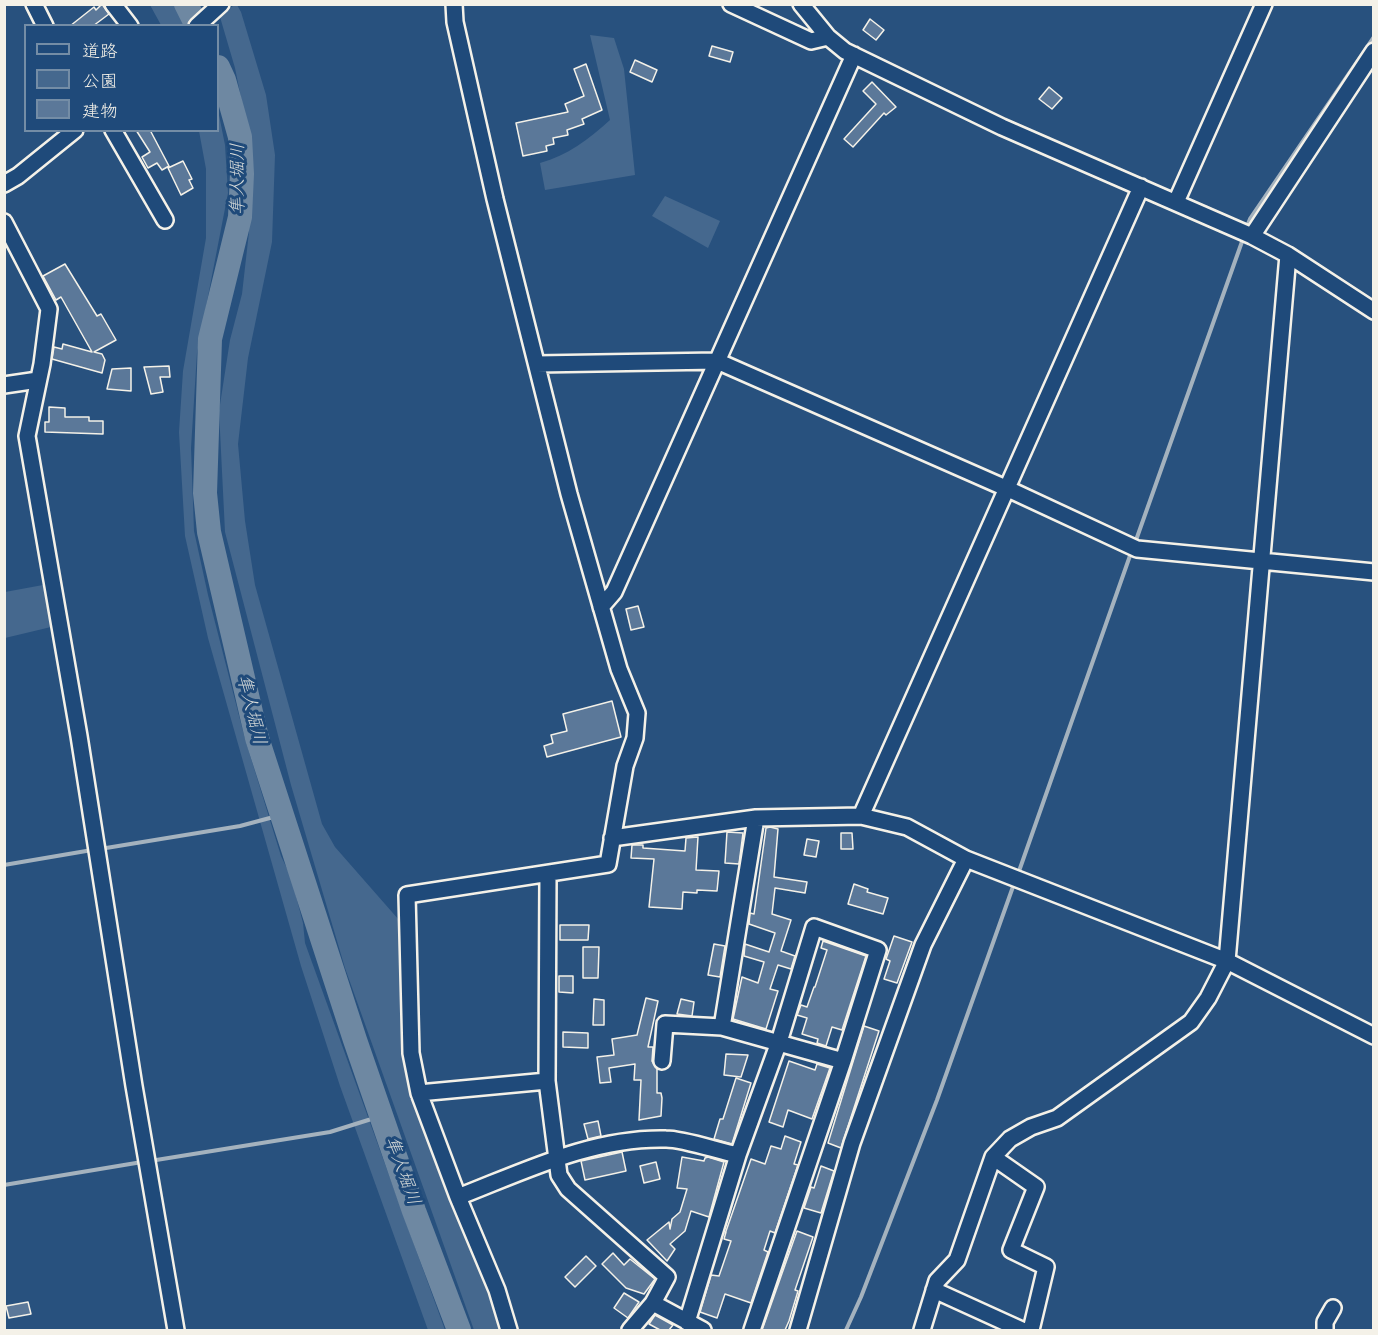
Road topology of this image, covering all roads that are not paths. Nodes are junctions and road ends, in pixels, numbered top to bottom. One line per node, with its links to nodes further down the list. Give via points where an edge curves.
1 (34, 4): 8 (street)
2 (113, 4): 9 (street)
3 (220, 4): 10 (street)
4 (454, 4): 25 (street, via 483,145)
5 (730, 4): 11 (street, via 811,41)
6 (801, 4): 11 (street)
7 (1264, 4): 18 (street)
8 (44, 24)
9 (128, 24)
10 (199, 24)
11 (828, 37): 13 (street)
12 (1374, 51): 21 (street)
13 (854, 56): 17 (street, via 1002,127); 24 (street)
14 (73, 132): 16 (street)
15 (114, 132): 19 (street)
16 (4, 184)
17 (1141, 187): 18 (street); 28 (street)
18 (1176, 202): 21 (street)
19 (165, 220)
20 (4, 222): 26 (street, via 48,309)
21 (1252, 236): 22 (street)
22 (1288, 255): 23 (street); 29 (street)
23 (1374, 310)
24 (717, 361): 25 (street); 28 (street); 31 (street, via 614,592)
25 (537, 364): 31 (street)
26 (38, 380): 27 (street); 53 (street, via 27,436)
27 (4, 385)
28 (1008, 489): 29 (street, via 1137,549); 32 (street)
29 (1263, 562): 30 (street); 37 (street)
30 (1374, 572)
31 (601, 607): 34 (street, via 637,713)
32 (861, 816): 33 (street); 35 (street, via 907,827)
33 (756, 818): 34 (street); 38 (street)
34 (612, 838): 36 (street, via 608,864)
35 (966, 858): 37 (street); 58 (street, via 923,945 860,1121)
36 (548, 875): 43 (street); 44 (street, via 407,895 411,1053)
37 (1227, 961): 39 (street); 47 (street, via 1191,1022 1058,1118 1010,1138)
38 (722, 1027): 40 (street); 41 (street, via 665,1024)
39 (1374, 1036)
40 (779, 1042): 42 (street); 42 (street, via 814,927 878,950); 45 (street)
41 (662, 1061)
42 (843, 1061): 57 (street)
43 (547, 1081): 44 (street); 46 (street)
44 (419, 1093): 48 (street)
45 (738, 1155): 46 (street, via 668,1138 608,1143); 52 (street)
46 (558, 1158): 48 (street); 50 (street, via 559,1175 568,1189 667,1277)
47 (993, 1158): 49 (street, via 957,1260 937,1281); 61 (street, via 1036,1187 1011,1250 1046,1267)
48 (458, 1197): 54 (street, via 497,1290)
49 (934, 1290): 59 (street); 60 (street)
50 (653, 1303): 52 (street); 55 (street)
51 (1333, 1308): 62 (street)
52 (687, 1322): 56 (street)
53 (176, 1330)
54 (509, 1330)
55 (630, 1330)
56 (703, 1330)
57 (752, 1330)
58 (798, 1330)
59 (922, 1330)
60 (1022, 1330)
61 (1031, 1330)
62 (1325, 1330)

